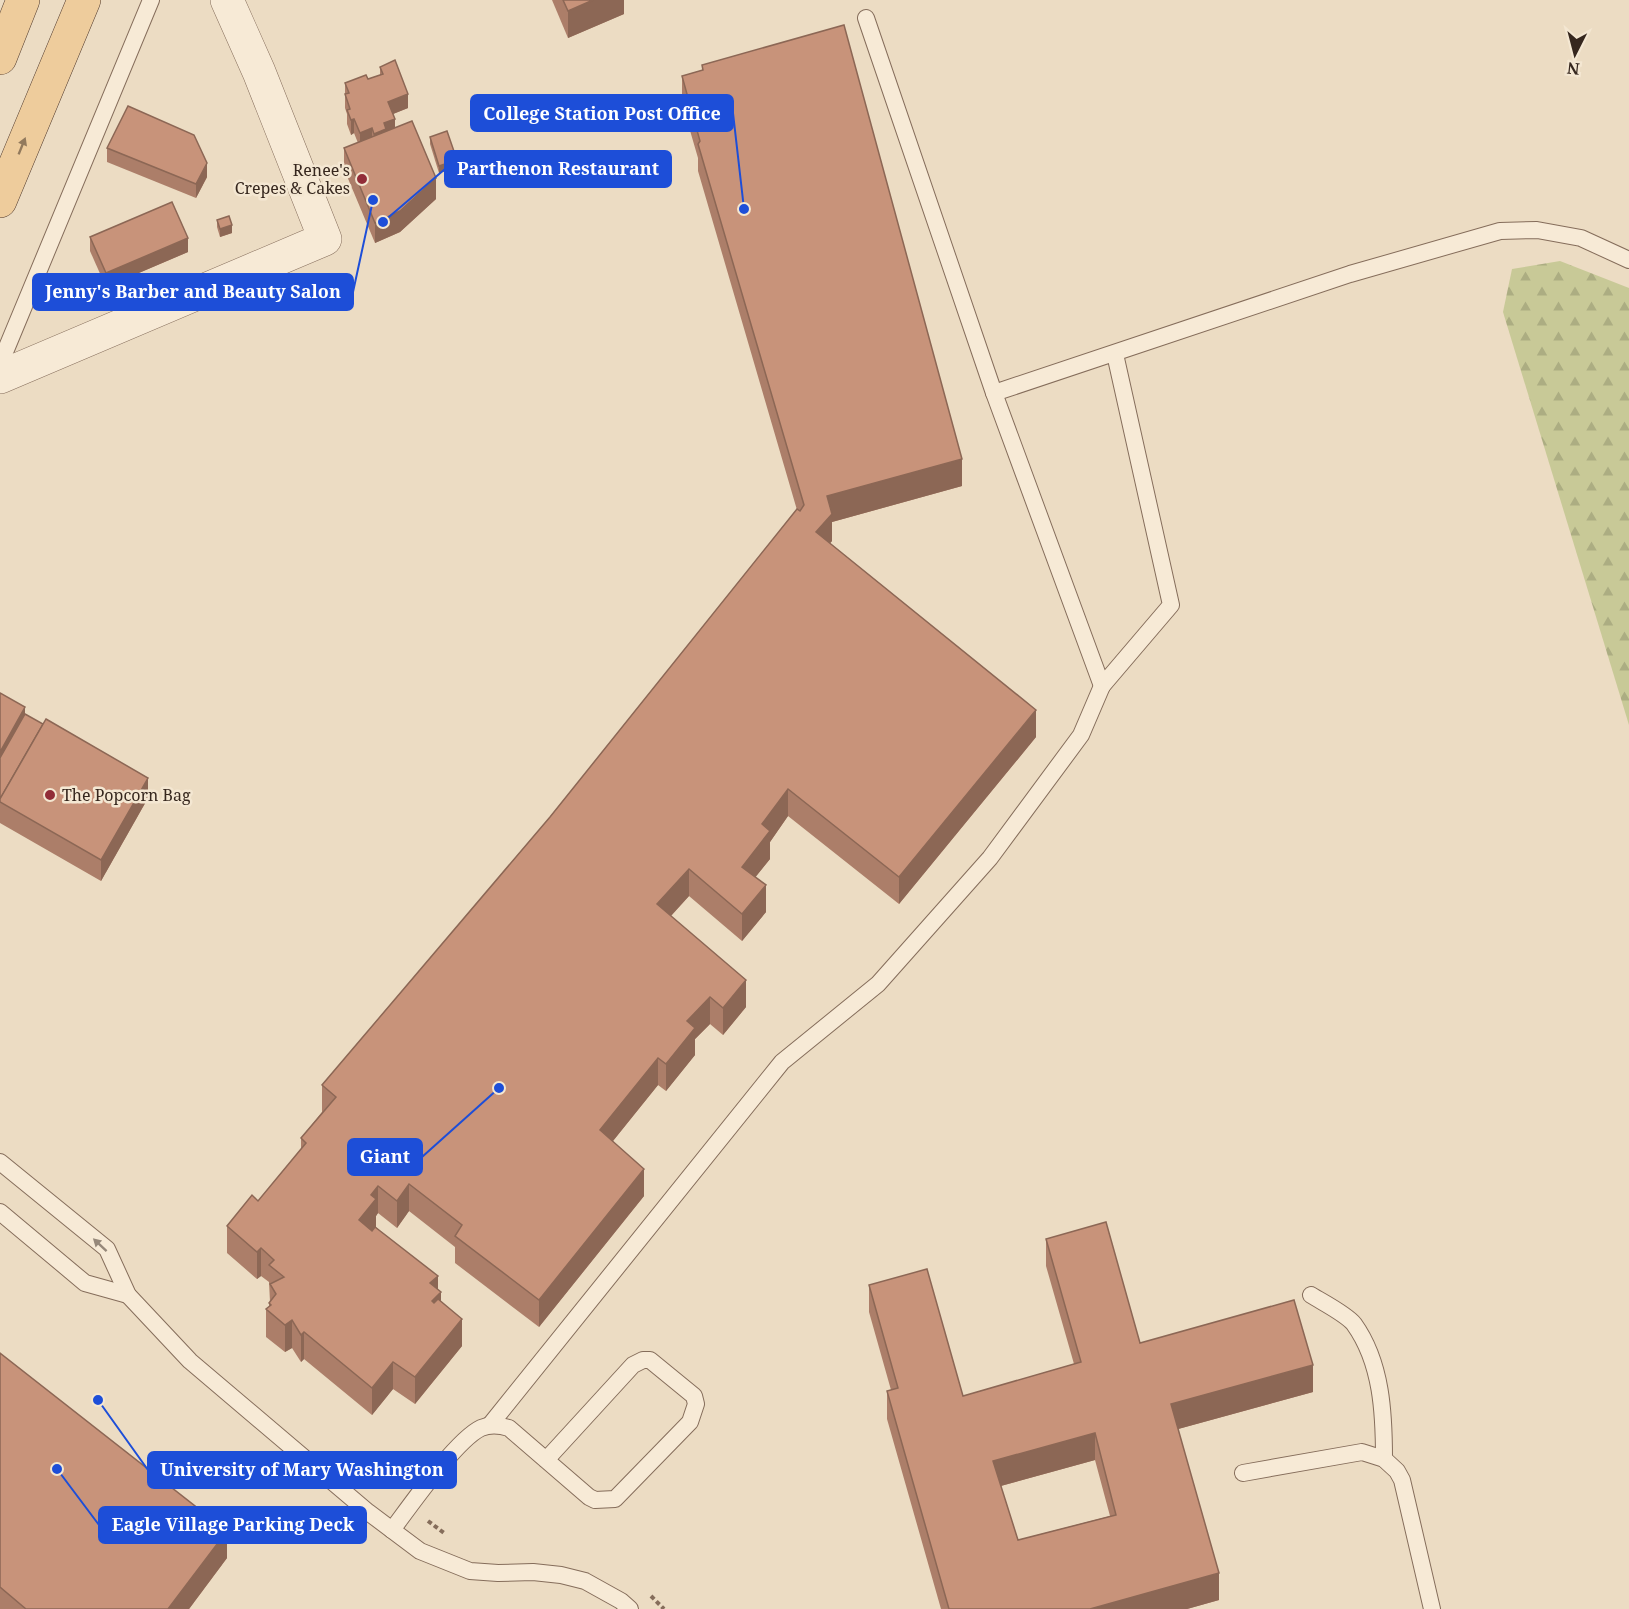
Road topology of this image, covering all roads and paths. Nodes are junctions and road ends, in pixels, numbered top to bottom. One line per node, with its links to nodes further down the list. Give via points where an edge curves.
1 (23, 0): 8 (main road)
2 (64, 0): 7 (main road)
3 (84, 0): 7 (main road)
4 (151, 0): 12 (lane)
5 (227, 0): 13 (street, via 325,239)
6 (866, 18): 14 (lane)
7 (66, 40): 9 (main road, one-way to 7)
8 (0, 58)
9 (0, 201)
10 (1629, 260): 11 (lane, via 1581,238 1537,230 1500,231 1350,274)
11 (1115, 354): 14 (lane); 15 (lane, via 1171,604)
12 (0, 364)
13 (0, 377)
14 (994, 393): 15 (lane)
15 (1102, 687): 20 (lane, via 1081,735 990,858 878,984 782,1062)
16 (0, 1162): 19 (lane, one-way to 16, via 107,1250)
17 (0, 1212): 19 (lane, via 85,1283)
18 (1311, 1295): 21 (lane, via 1353,1323 1372,1360 1384,1412)
19 (128, 1296): 24 (lane, via 190,1361)
20 (490, 1425): 22 (lane, via 509,1428); 24 (lane, via 471,1435 443,1464)
21 (1384, 1459): 23 (lane, via 1362,1452); 26 (lane, via 1402,1480)
22 (546, 1460): 22 (lane, via 589,1497 615,1499 690,1422 696,1404 694,1396 650,1360 643,1360 618,1380)
23 (1243, 1473)
24 (392, 1530): 25 (lane, via 420,1551 470,1571 561,1575 585,1581)
25 (630, 1609)
26 (1432, 1609)

